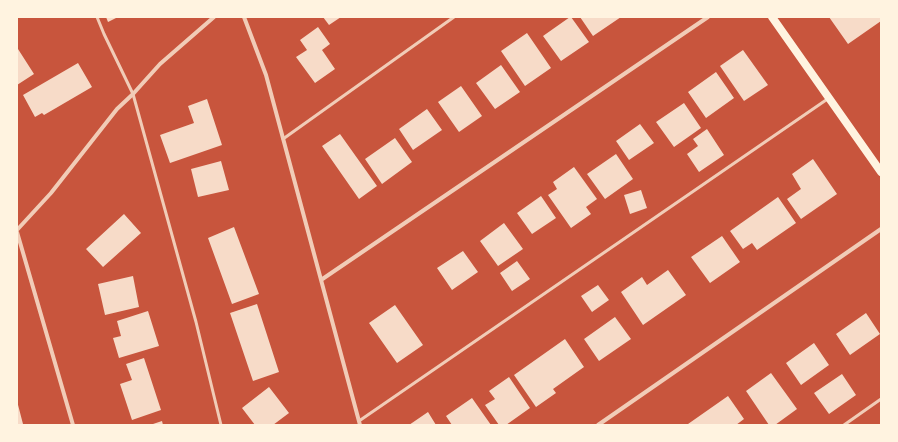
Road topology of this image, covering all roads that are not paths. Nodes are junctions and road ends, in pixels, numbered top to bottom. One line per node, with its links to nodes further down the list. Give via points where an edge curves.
1 (97, 17): 7 (lane)
2 (214, 17): 7 (street, via 160,64)
3 (244, 17): 9 (street, via 266,75)
4 (454, 17): 9 (lane)
5 (708, 17): 13 (street)
6 (772, 17): 8 (main road)
7 (133, 94): 12 (street, via 117,109 51,193); 17 (lane, via 196,322)
8 (829, 98): 10 (main road); 15 (lane)
9 (283, 139): 13 (street)
10 (881, 172)
11 (881, 229): 18 (street)
12 (17, 231): 16 (street)
13 (321, 280): 15 (street)
14 (881, 399): 19 (lane)
15 (359, 423)
16 (73, 425)
17 (221, 425)
18 (598, 425)
19 (844, 425)

